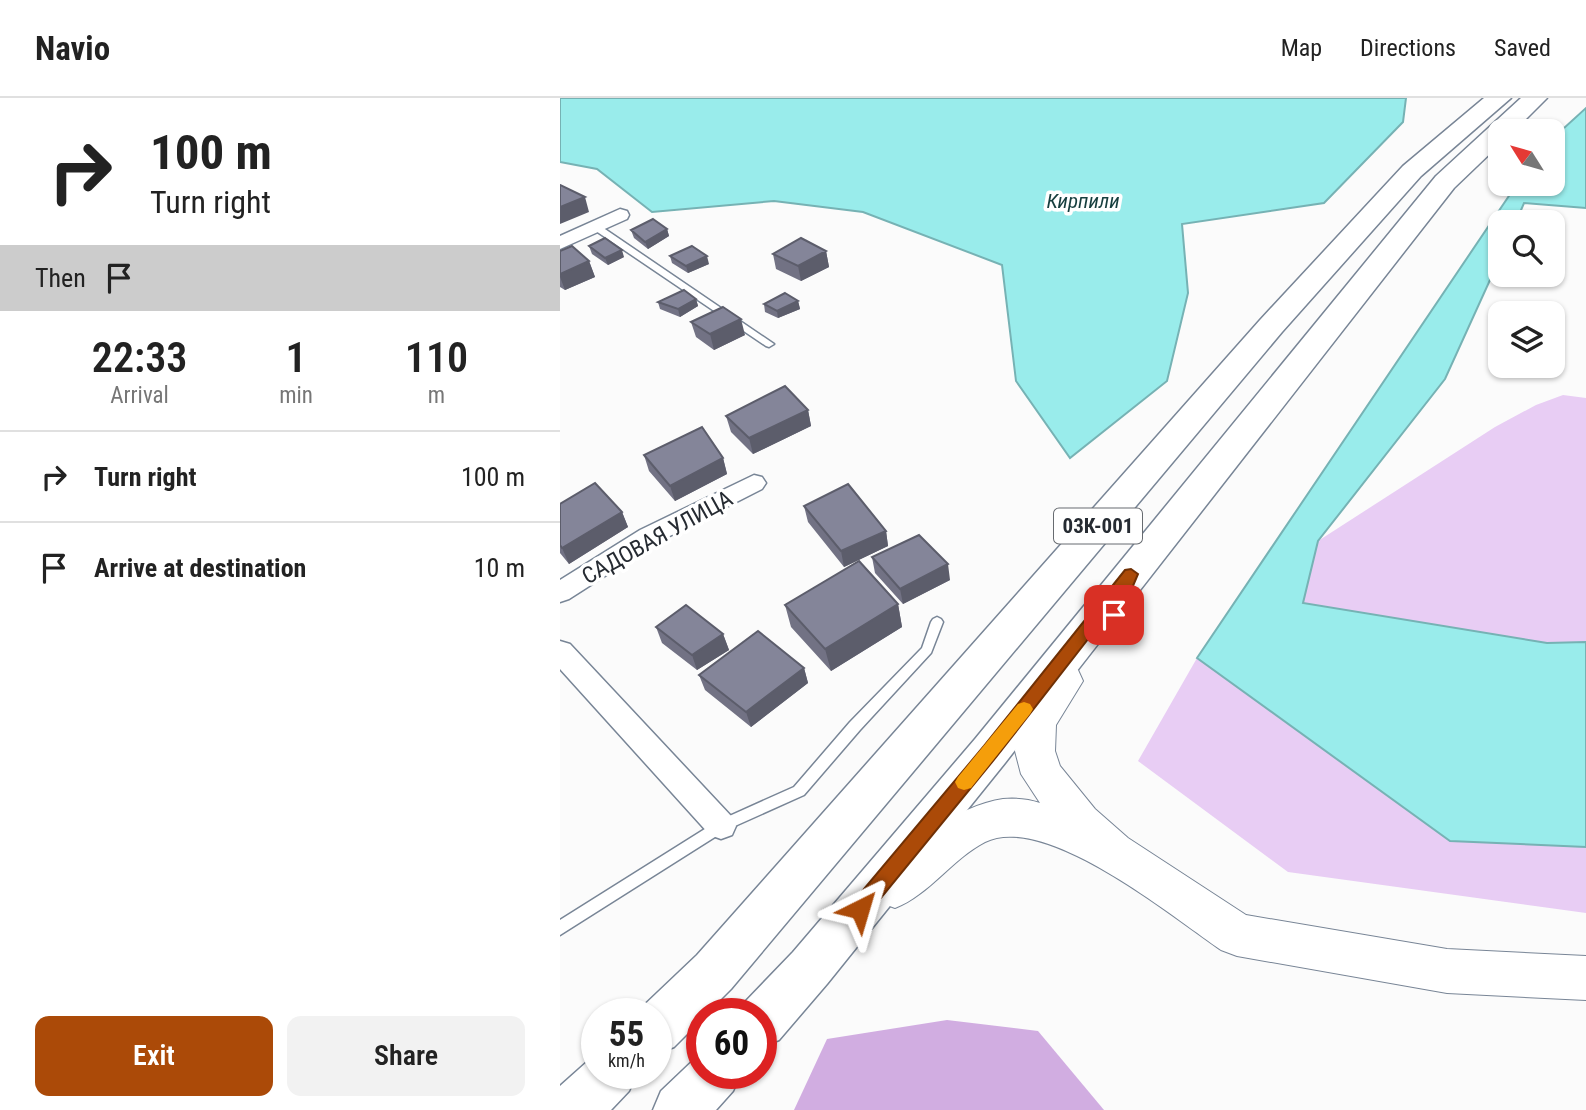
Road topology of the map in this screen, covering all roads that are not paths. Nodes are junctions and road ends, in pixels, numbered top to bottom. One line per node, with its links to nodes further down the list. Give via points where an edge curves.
1 (1500, 98): 18 (main road, 03К-001, via 1412,171 1271,326 715,972)
2 (1535, 98): 8 (main road, 03К-001, via 1445,182)
3 (620, 215): 4 (street)
4 (596, 227): 5 (street); 6 (lane)
5 (560, 243)
6 (769, 344)
7 (754, 483): 9 (street, САДОВАЯ УЛИЦА, via 649,536)
8 (1131, 574): 13 (main road, via 1114,615 1036,723 1035,751 1042,774 1080,822); 15 (main road, 03К-001)
9 (560, 592)
10 (937, 622): 12 (lane, via 927,650 799,791)
11 (560, 651): 12 (street)
12 (721, 826): 14 (lane)
13 (1113, 852): 15 (main road, via 1039,821 1017,816 992,821 962,833 923,860); 16 (main road, via 1237,935 1447,971)
14 (560, 928)
15 (810, 968): 17 (main road, 03К-001)
16 (1586, 978)
17 (777, 1004)
18 (672, 1014)
19 (595, 1089): 21 (main road)
20 (700, 1089): 22 (main road)
21 (573, 1110)
22 (680, 1110)

